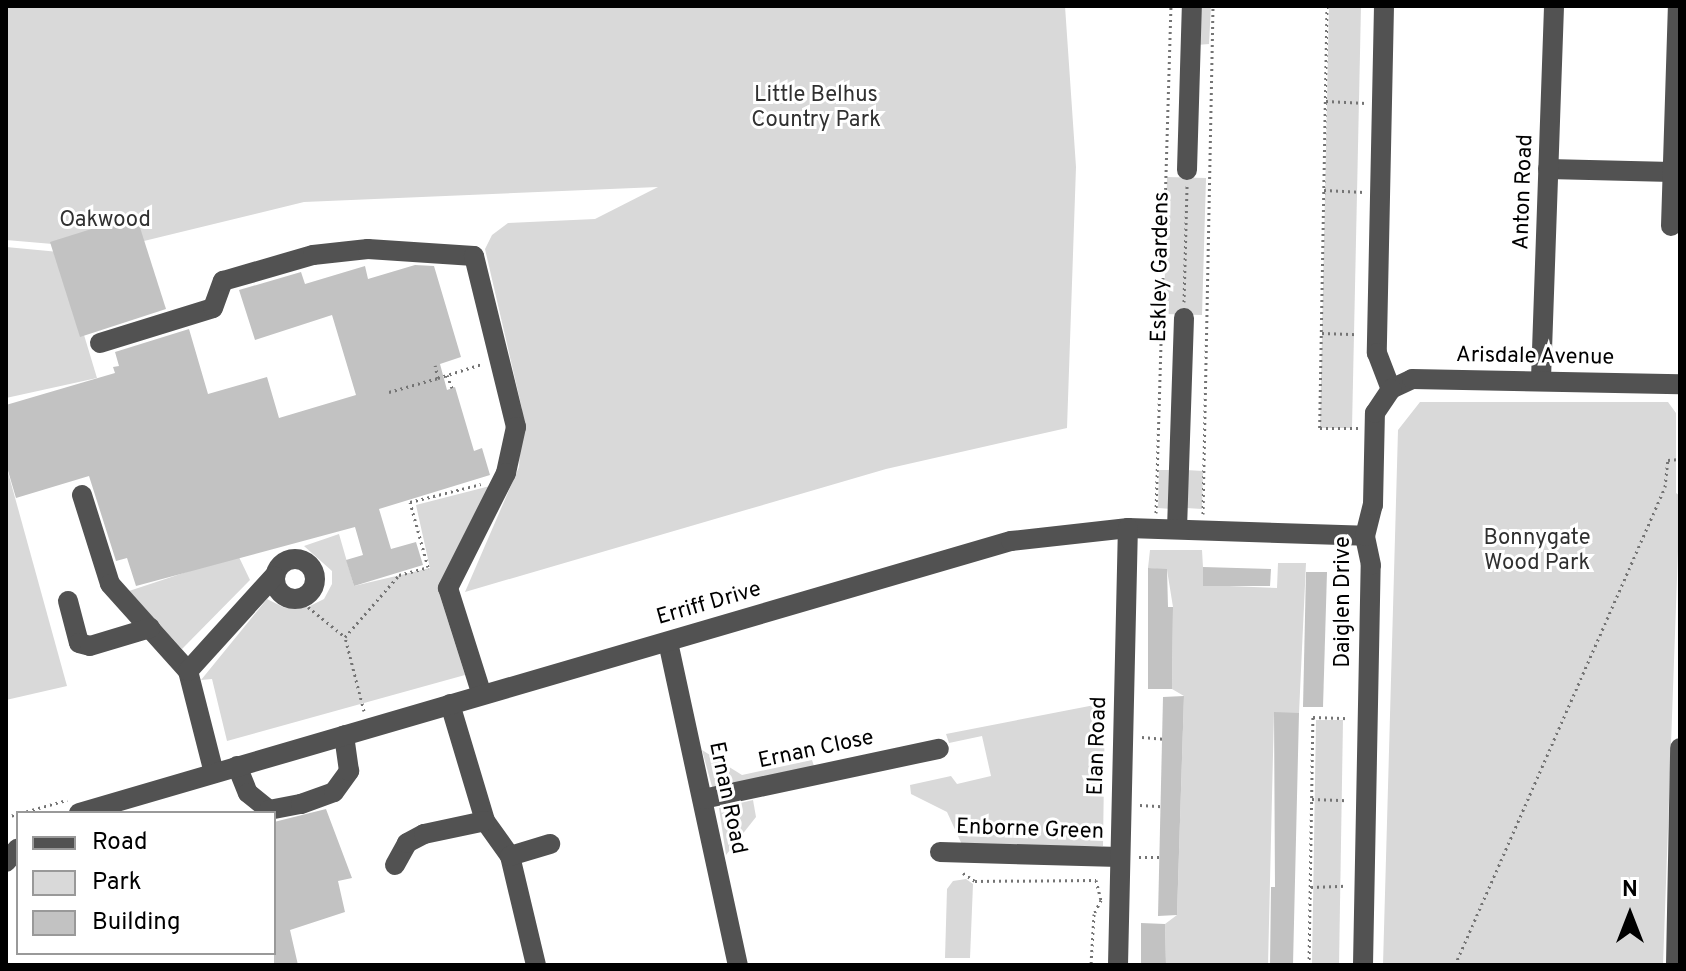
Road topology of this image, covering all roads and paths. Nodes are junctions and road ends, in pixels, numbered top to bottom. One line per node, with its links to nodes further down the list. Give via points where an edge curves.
1 (1171, 6): 33 (path)
2 (1192, 6): 11 (street, Eskley Gardens)
3 (1213, 6): 34 (path)
4 (1327, 6): 8 (path)
5 (1384, 6): 27 (street, via 1377,353)
6 (1554, 6): 10 (street, Anton Road)
7 (1678, 8): 12 (street)
8 (1326, 101): 9 (path); 13 (path)
9 (1366, 103)
10 (1548, 169): 12 (street); 24 (street, Anton Road)
11 (1187, 170): 16 (path, Eskley Gardens)
12 (1665, 172): 15 (street)
13 (1324, 190): 14 (path); 17 (path)
14 (1364, 192)
15 (1671, 226)
16 (1184, 318): 36 (street, Eskley Gardens)
17 (1322, 333): 18 (path); 29 (path, via 1320,428)
18 (1360, 334)
19 (100, 343): 45 (street, via 213,308 223,281 313,255 368,249 474,256 516,427 506,473 448,588)
20 (435, 365): 23 (path)
21 (491, 367): 22 (path, via 488,363)
22 (447, 375): 23 (path); 26 (path)
23 (438, 378): 28 (path)
24 (1541, 379): 25 (street, Arisdale Avenue); 27 (street, Arisdale Avenue, via 1412,379)
25 (1680, 384)
26 (452, 388)
27 (1391, 389): 37 (street, Daiglen Drive, via 1375,413 1373,505)
28 (389, 392)
29 (1358, 428)
30 (1679, 459): 74 (path, via 1668,460 1665,487)
31 (483, 484): 42 (path, via 410,502 428,567 399,575)
32 (82, 495): 41 (street, via 110,584)
33 (1156, 513)
34 (1203, 514)
35 (1128, 528): 36 (street, Erriff Drive); 43 (street, Erriff Drive, via 1011,541); 63 (street, Elan Road)
36 (1177, 529): 37 (street, Erriff Drive)
37 (1365, 536): 73 (street, Daiglen Drive, via 1371,580)
38 (274, 576): 44 (street)
39 (68, 601): 41 (street, via 79,643 90,646)
40 (308, 607): 42 (path)
41 (150, 628): 44 (street)
42 (345, 637): 47 (path)
43 (668, 642): 45 (street, Erriff Drive); 54 (street, Ernan Road)
44 (188, 671): 53 (street)
45 (482, 695): 46 (street, Erriff Drive)
46 (450, 704): 49 (street, Erriff Drive); 59 (street)
47 (364, 711)
48 (1349, 718): 55 (path, via 1313,717)
49 (344, 735): 52 (street, Erriff Drive); 52 (street, via 349,771 334,792 301,804 269,810 248,793)
50 (1680, 748): 75 (street)
51 (939, 749): 54 (street, Ernan Close)
52 (237, 766): 53 (street, Erriff Drive)
53 (214, 773): 57 (street, Erriff Drive)
54 (703, 799): 69 (street, Ernan Road)
55 (1312, 799): 56 (path); 67 (path)
56 (1347, 800)
57 (80, 804): 58 (path)
58 (33, 811)
59 (485, 821): 62 (street); 64 (street, via 424,834 407,843)
60 (550, 844): 62 (street)
61 (940, 852): 63 (street, Enborne Green)
62 (510, 856): 68 (street)
63 (1119, 857): 71 (street, Elan Road)
64 (395, 865)
65 (963, 873): 70 (path, via 975,881 1096,880 1101,900 1094,914)
66 (1346, 886): 67 (path)
67 (1311, 887): 72 (path)
68 (536, 965)
69 (738, 965)
70 (1091, 965)
71 (1118, 965)
72 (1309, 965)
73 (1363, 965)
74 (1455, 965)
75 (1676, 965)

